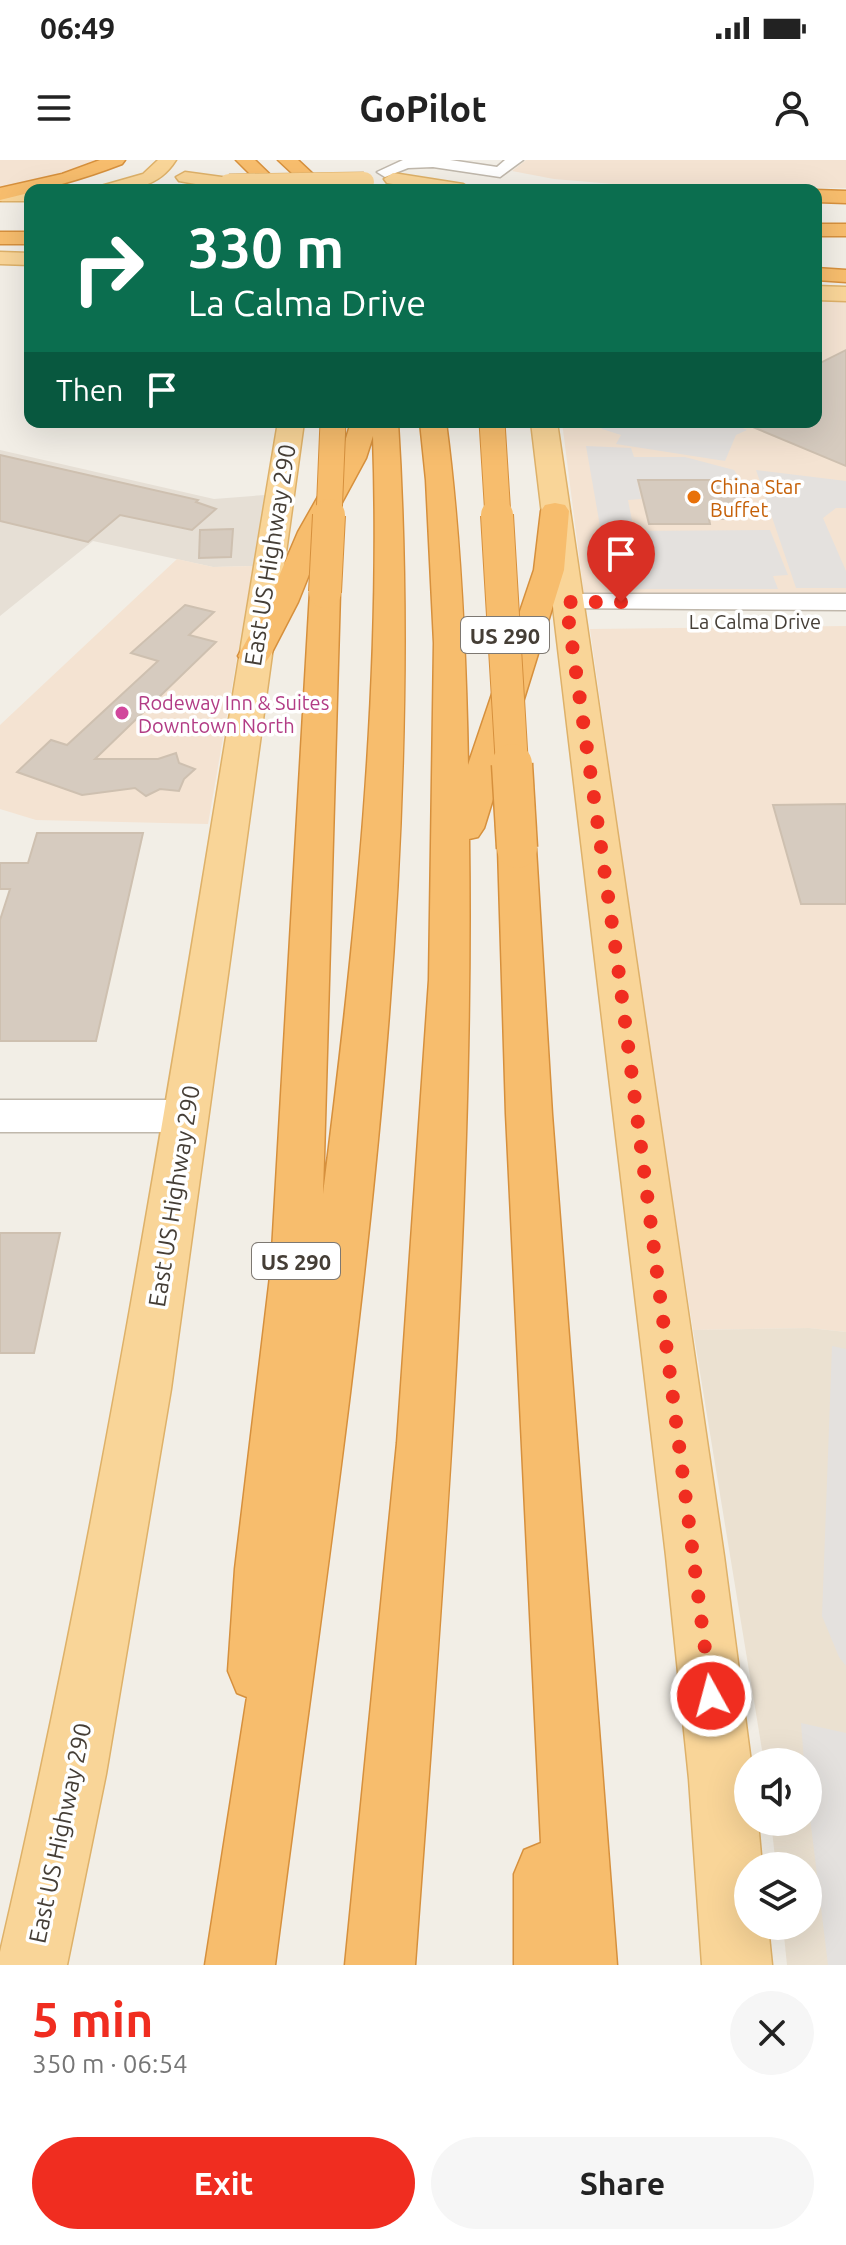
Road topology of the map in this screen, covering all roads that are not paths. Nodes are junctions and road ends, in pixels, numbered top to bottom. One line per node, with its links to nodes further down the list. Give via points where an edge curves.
1 (116, 160): 11 (highway)
2 (169, 160): 12 (main road); 13 (main road)
3 (287, 160): 15 (highway)
4 (369, 160): 10 (main road)
5 (418, 160): 7 (street)
6 (515, 160): 7 (street, via 500,172)
7 (435, 162): 10 (street, via 406,164)
8 (252, 166): 14 (highway)
9 (328, 166): 16 (highway)
10 (394, 180): 13 (main road, bridge, via 386,176 364,182); 17 (main road)
11 (44, 184)
12 (131, 184)
13 (190, 184)
14 (271, 184)
15 (314, 184)
16 (339, 184)
17 (422, 184)
18 (24, 189): 19 (highway)
19 (0, 195): 20 (main road)
20 (24, 195)
21 (822, 195): 22 (highway)
22 (846, 196)
23 (0, 206): 24 (highway)
24 (24, 206)
25 (822, 213): 26 (highway)
26 (846, 213)
27 (0, 222): 28 (highway)
28 (24, 222)
29 (822, 230): 30 (highway)
30 (846, 230)
31 (0, 238): 32 (highway)
32 (24, 238)
33 (822, 247): 34 (highway)
34 (846, 247)
35 (0, 250): 36 (highway)
36 (24, 251)
37 (0, 258): 38 (main road)
38 (24, 259)
39 (822, 274): 40 (highway)
40 (846, 276)
41 (822, 293): 42 (main road)
42 (846, 294)
43 (290, 428): 53 (main road, East US Highway 290)
44 (333, 428): 58 (highway, US 290, bridge, via 297,1254 264,1569)
45 (362, 428): 53 (highway, via 353,458)
46 (385, 428): 58 (highway, via 390,642 370,980 299,1572)
47 (434, 428): 54 (highway, via 450,643)
48 (492, 428): 57 (highway, US 290, bridge)
49 (545, 428): 50 (main road)
50 (555, 511): 51 (main road); 54 (highway, via 549,570)
51 (567, 611): 52 (street, La Calma Drive); 63 (main road, via 695,1556)
52 (843, 612)
53 (254, 656): 56 (main road, East US Highway 290)
54 (451, 876): 60 (highway, via 425,1443)
55 (0, 1116): 56 (street)
56 (185, 1116): 59 (main road, East US Highway 290, via 129,1485 93,1684)
57 (546, 1403): 61 (highway, US 290); 62 (highway)
58 (243, 1947)
59 (32, 1965)
60 (380, 1965)
61 (549, 1965)
62 (582, 1965)
63 (737, 1965)

